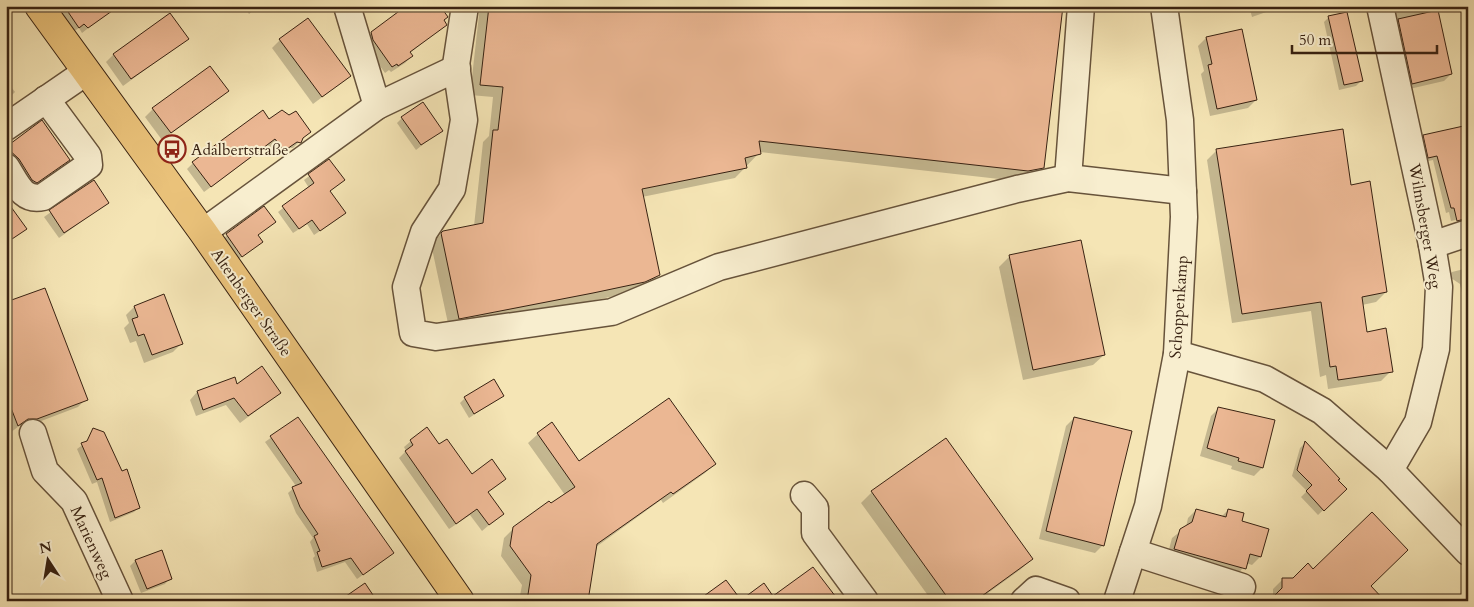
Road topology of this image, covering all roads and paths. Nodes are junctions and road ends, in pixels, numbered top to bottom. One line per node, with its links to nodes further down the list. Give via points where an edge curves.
1 (39, 6): 8 (main road, Altenberger Straße)
2 (347, 6): 10 (street)
3 (465, 6): 7 (street)
4 (1081, 6): 13 (street)
5 (1164, 6): 14 (street, Schoppenkamp, via 1180,120)
6 (1380, 6): 17 (street, Wilmsberger Weg)
7 (457, 68): 10 (street); 13 (street, via 464,120 452,189 424,232 406,286 413,333 436,337 612,312 720,267)
8 (86, 72): 9 (street); 15 (main road, Altenberger Straße)
9 (46, 99): 11 (street); 12 (street, via 88,156 89,165 43,197 35,199 25,195)
10 (377, 106): 15 (street)
11 (6, 127)
12 (6, 167)
13 (1068, 178): 14 (street)
14 (1183, 191): 18 (street, Schoppenkamp)
15 (203, 232): 26 (main road, Altenberger Straße)
16 (1468, 233): 17 (street)
17 (1432, 245): 20 (street, Wilmsberger Weg, via 1439,286 1436,349 1418,422)
18 (1177, 354): 20 (street, via 1265,378 1322,411); 22 (street, Schoppenkamp, via 1148,506)
19 (33, 433): 25 (street, Marienweg, via 45,471 74,501)
20 (1390, 470): 23 (street)
21 (804, 495): 27 (street, via 815,508 816,532)
22 (1133, 552): 24 (street); 30 (street, Schoppenkamp)
23 (1468, 552)
24 (1242, 587)
25 (120, 601)
26 (460, 601)
27 (865, 601)
28 (1024, 601): 29 (street, via 1036,590)
29 (1067, 601)
30 (1117, 601)

